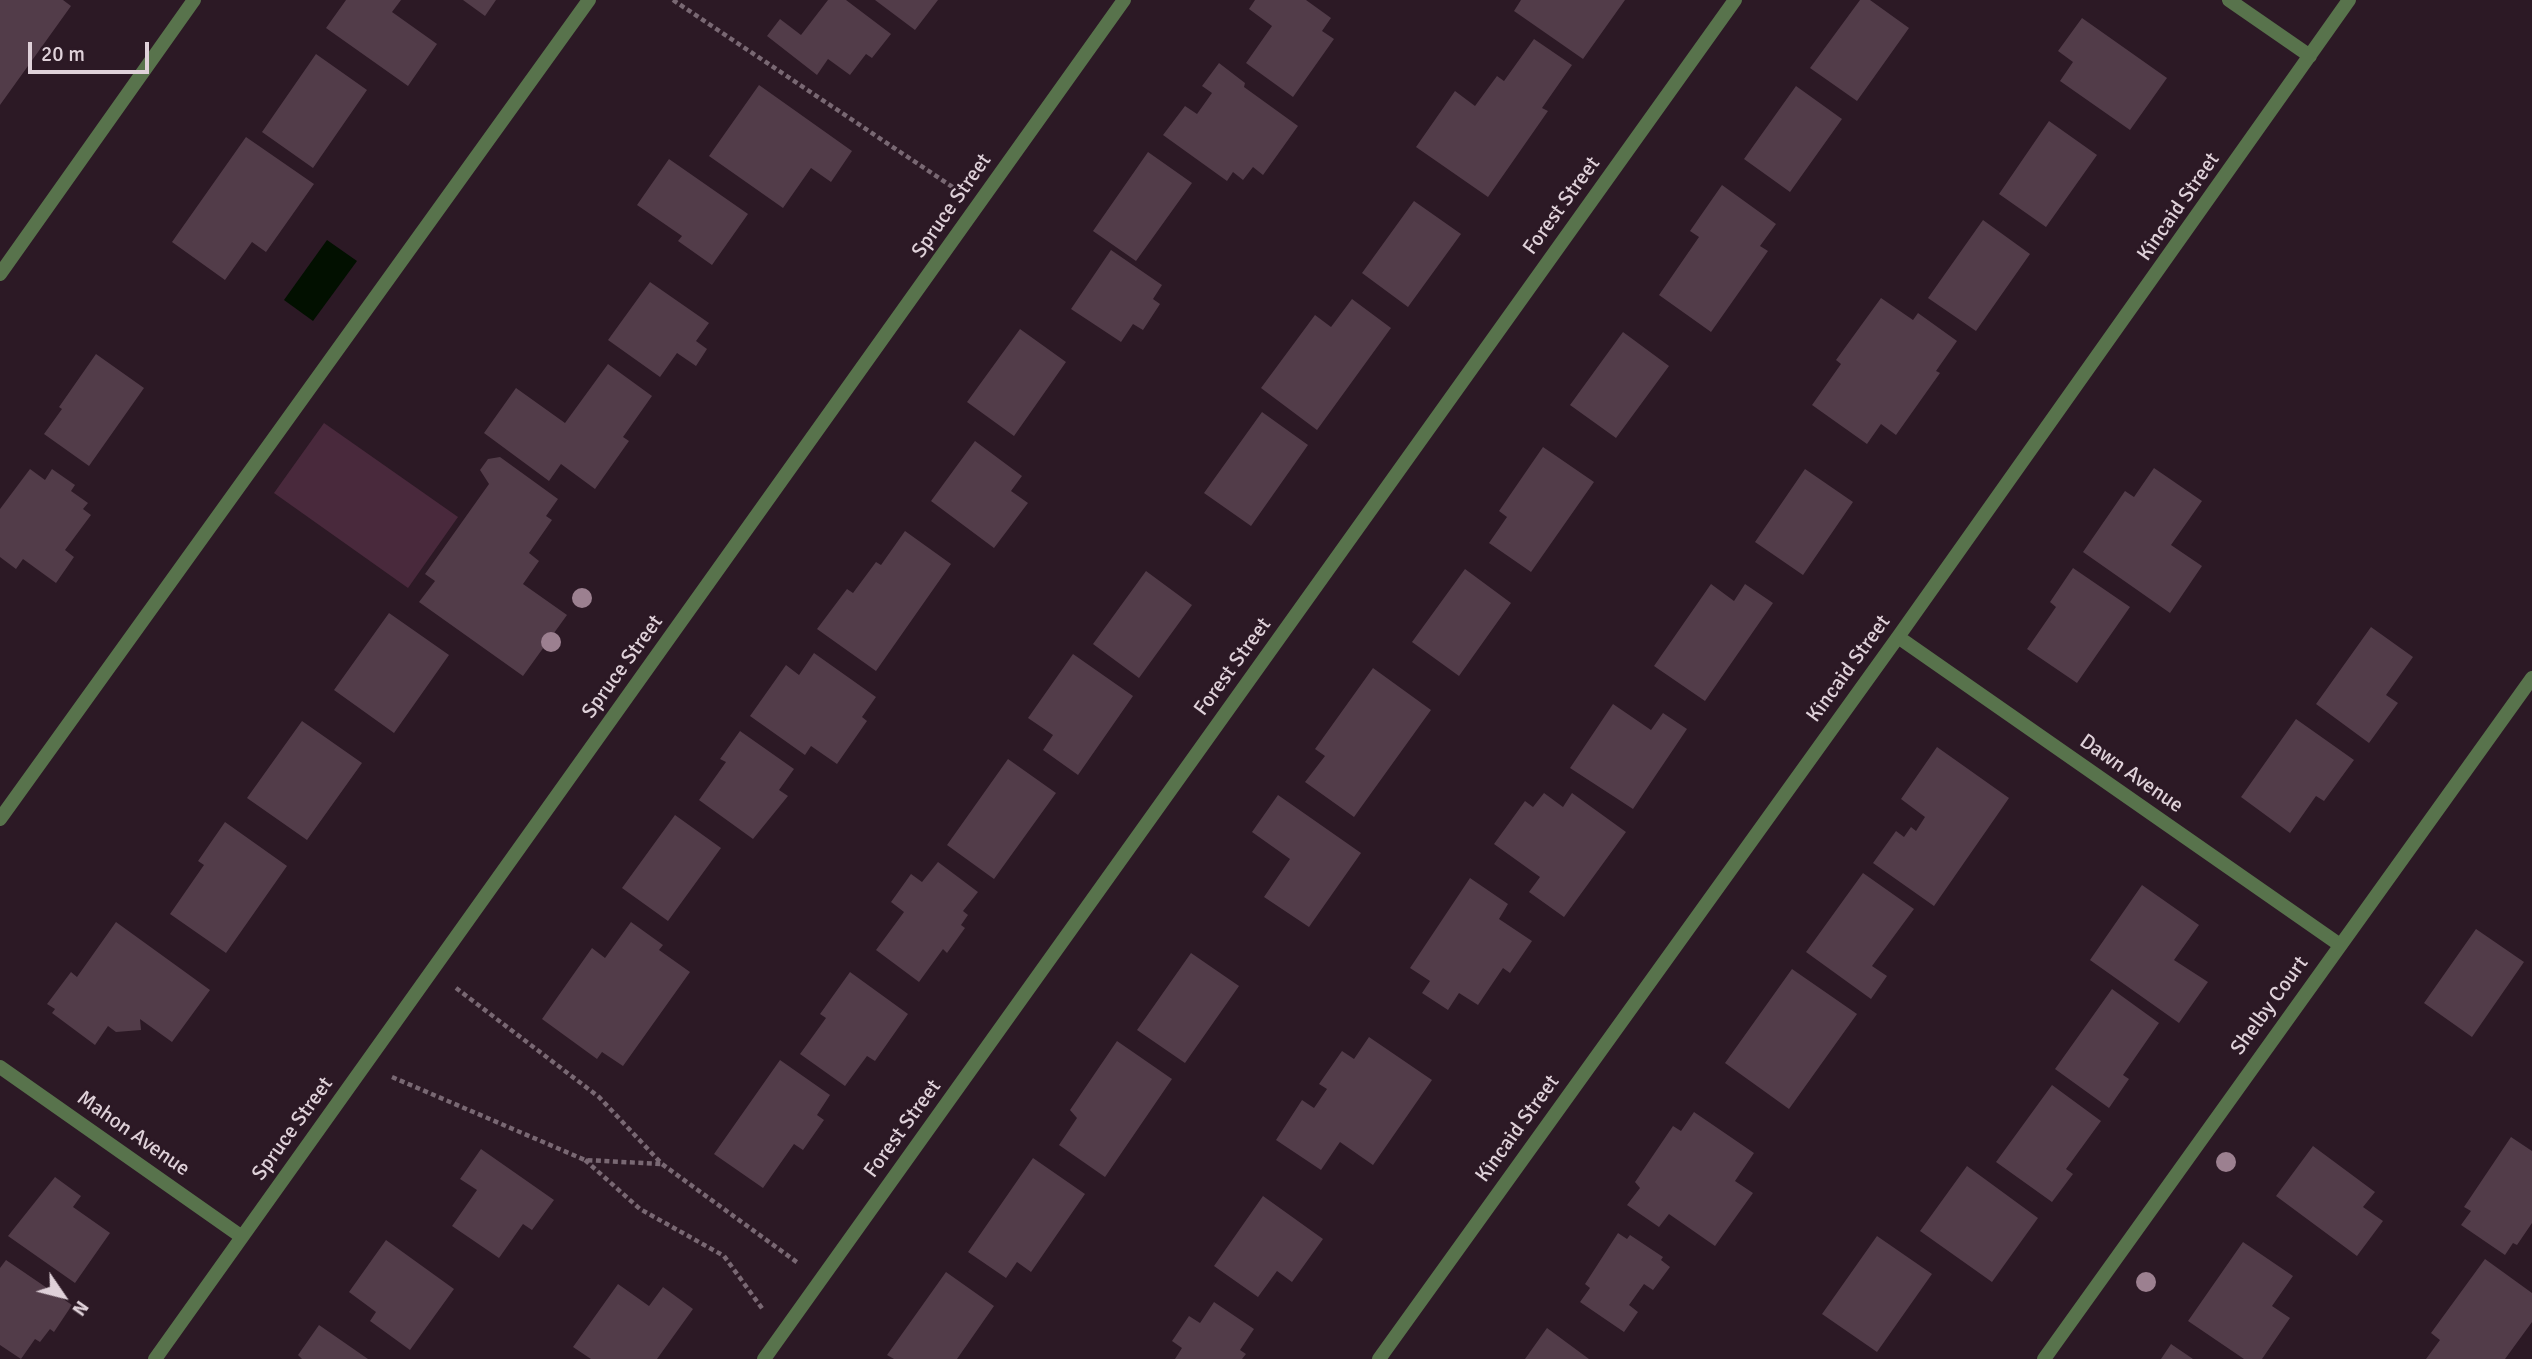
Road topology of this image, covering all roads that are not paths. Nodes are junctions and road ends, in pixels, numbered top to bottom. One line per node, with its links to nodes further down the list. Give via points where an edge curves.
1 (194, 0): 8 (street)
2 (589, 0): 11 (street)
3 (1124, 0): 14 (street, Spruce Street)
4 (1735, 0): 16 (street, Forest Street)
5 (2229, 0): 7 (street)
6 (2349, 0): 7 (street, Kincaid Street)
7 (2309, 56): 9 (street, Kincaid Street)
8 (0, 274)
9 (1898, 637): 12 (street, Dawn Avenue); 17 (street, Kincaid Street)
10 (2532, 678): 12 (street, Shelby Court)
11 (0, 820)
12 (2340, 945): 18 (street, Shelby Court)
13 (0, 1067): 14 (street, Mahon Avenue)
14 (242, 1237): 15 (street, Spruce Street)
15 (155, 1359)
16 (764, 1359)
17 (1379, 1359)
18 (2044, 1359)

